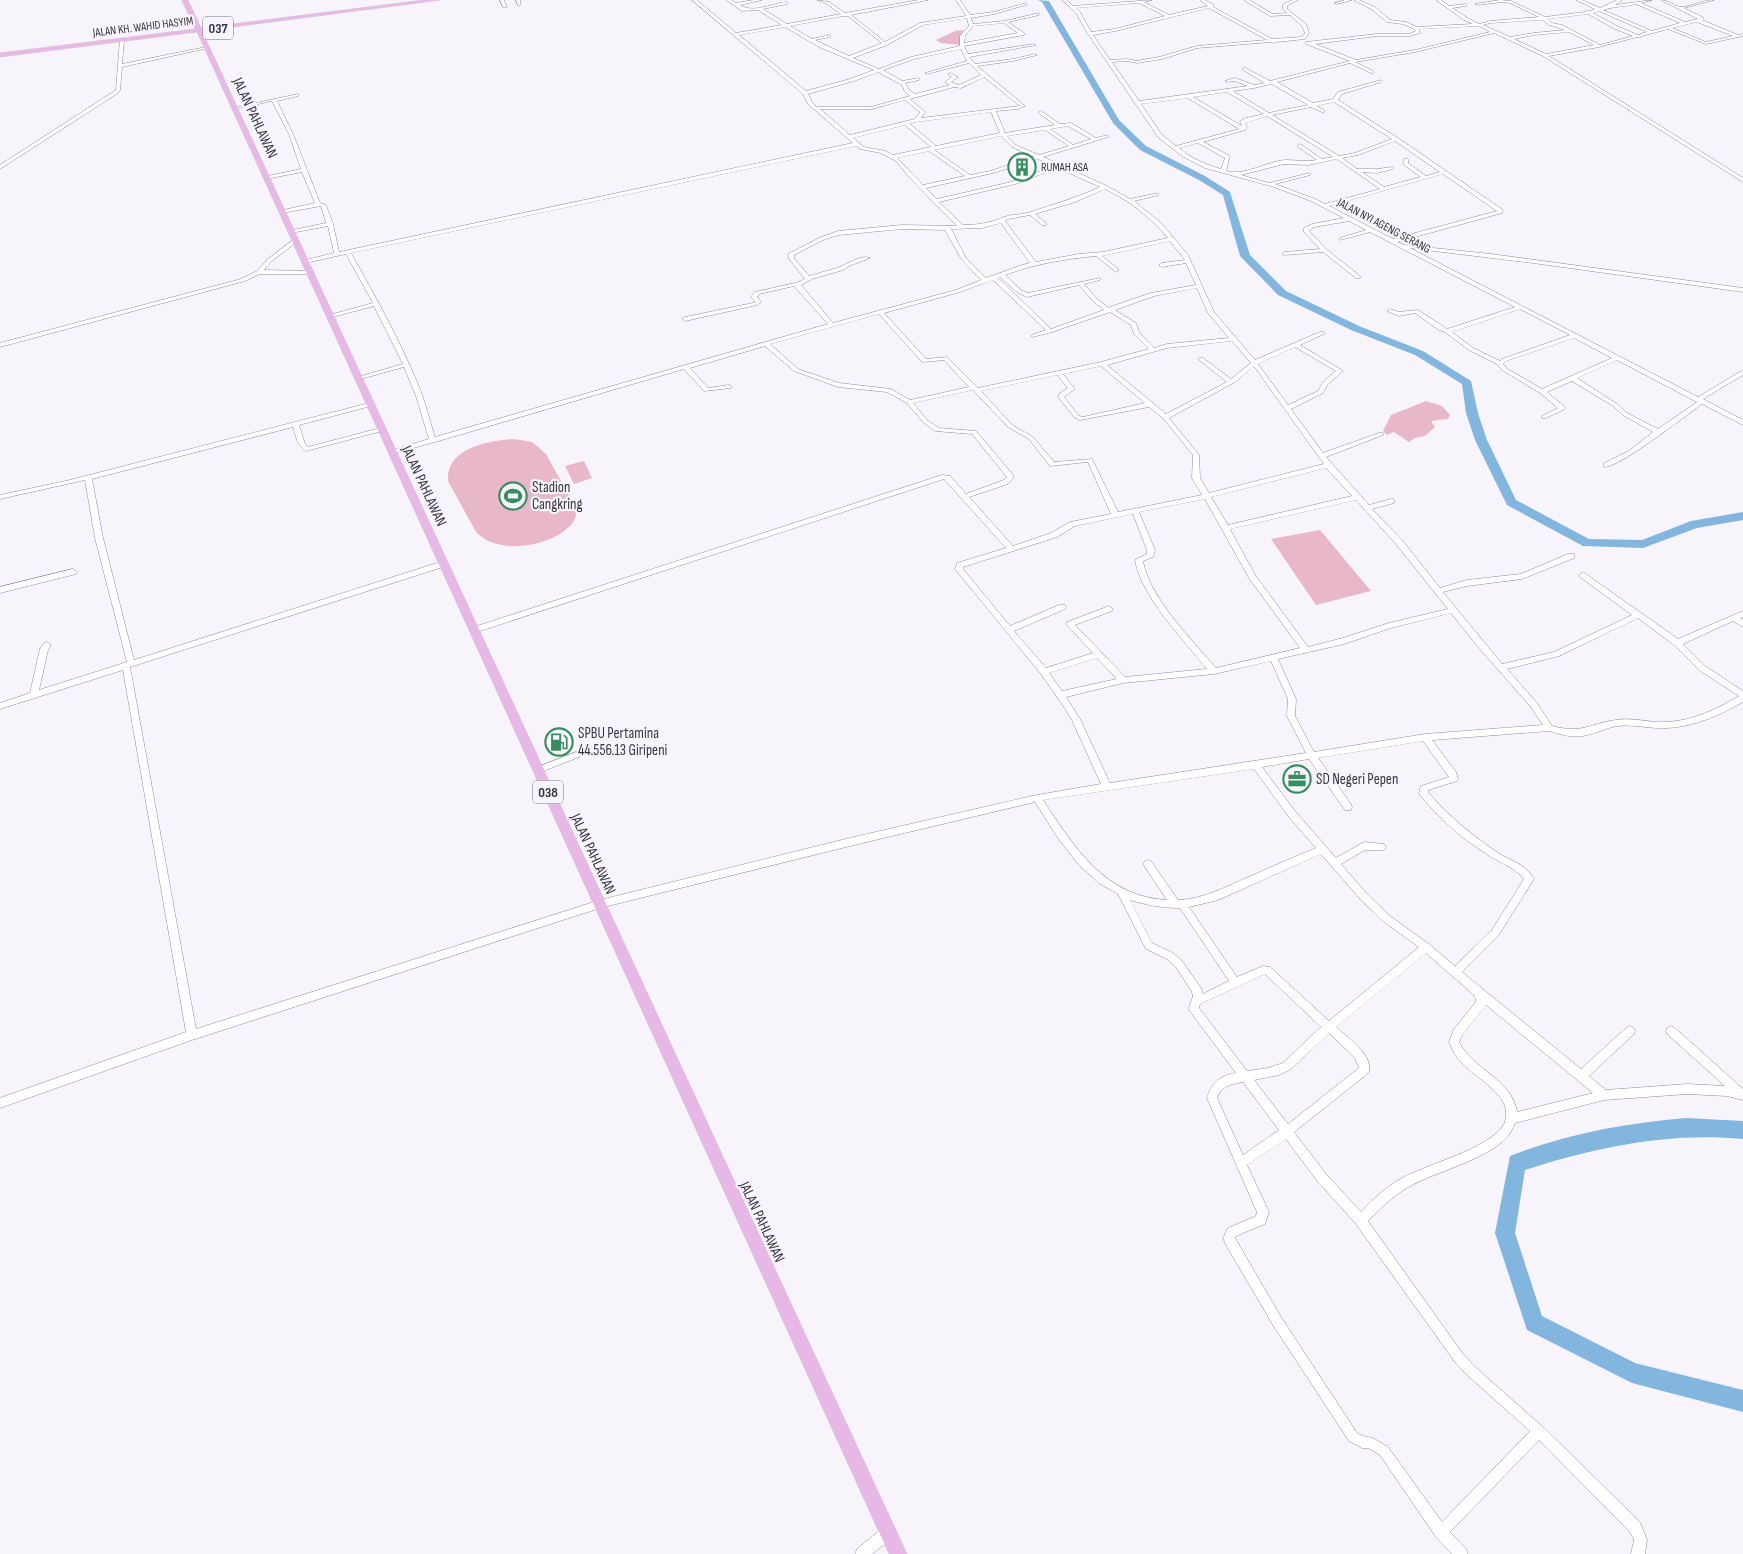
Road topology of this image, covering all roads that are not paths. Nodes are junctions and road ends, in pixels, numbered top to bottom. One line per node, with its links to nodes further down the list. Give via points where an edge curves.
1 (185, 0): 59 (main road, JALAN PAHLAWAN)
2 (437, 0): 59 (main road, JALAN KH. WAHID HASYIM / 037)
3 (502, 0): 37 (street)
4 (694, 0): 63 (street)
5 (728, 0): 35 (street)
6 (760, 0): 35 (street)
7 (818, 0): 29 (street)
8 (926, 0): 26 (street)
9 (958, 0): 52 (street)
10 (1064, 0): 39 (street, JALAN NYI AGENG SERANG)
11 (1150, 0): 27 (street)
12 (1202, 0): 40 (street)
13 (1246, 0): 47 (street, via 1272,15)
14 (1296, 0): 47 (street, via 1285,5)
15 (1350, 0): 30 (street)
16 (1356, 0): 57 (street, via 1374,8 1390,21)
17 (1438, 0): 41 (street)
18 (1490, 0): 28 (street)
19 (1506, 0): 28 (street); 50 (street)
20 (1578, 0): 44 (street)
21 (1620, 0): 38 (street)
22 (1650, 0): 31 (street)
23 (1663, 0): 42 (street)
24 (1712, 0): 42 (street)
25 (833, 1): 29 (street)
26 (916, 1): 48 (street)
27 (1137, 2): 39 (street); 49 (street)
28 (1496, 2): 34 (street)
29 (827, 3): 48 (street)
30 (1337, 3)
31 (1636, 3): 38 (street); 54 (street)
32 (786, 4): 43 (street)
33 (1024, 4): 52 (street)
34 (1477, 4)
35 (735, 5): 43 (street, via 746,10)
36 (1464, 5): 41 (street)
37 (505, 6)
38 (1610, 6): 44 (street)
39 (1073, 7): 65 (street, JALAN NYI AGENG SERANG)
40 (1210, 7): 49 (street); 73 (street)
41 (1449, 7): 55 (street)
42 (1680, 8): 51 (street, via 1702,19)
43 (759, 9): 56 (street)
44 (1599, 9): 45 (street); 62 (street)
45 (1587, 11): 50 (street); 68 (street)
46 (1036, 14): 53 (street)
47 (1289, 14): 70 (street, via 1304,25 1306,37)
48 (847, 16): 56 (street); 75 (street)
49 (1169, 17): 65 (street)
50 (1544, 18): 55 (street); 60 (street)
51 (1697, 20): 54 (street); 67 (street)
52 (970, 21): 53 (street); 75 (street, via 920,25); 76 (street, via 962,37)
53 (1004, 22): 64 (street)
54 (1683, 23): 58 (street)
55 (1479, 25): 57 (street); 61 (street)
56 (788, 26): 63 (street); 71 (street)
57 (1416, 28): 74 (street, via 1419,31 1416,34)
58 (1668, 28): 62 (street); 67 (street, via 1706,43)
59 (198, 30): 72 (main road, JALAN KH. WAHID HASYIM / 037); 78 (main road, JALAN PAHLAWAN / 038)
60 (1570, 31): 69 (street); 77 (street)
61 (1494, 32): 69 (street); 85 (street, via 1415,51)
62 (1653, 33): 68 (street)
63 (737, 34): 101 (street)
64 (1022, 34): 76 (street); 83 (street, via 1032,44)
65 (1090, 34): 84 (street, JALAN NYI AGENG SERANG)
66 (828, 36): 71 (street)
67 (1740, 36)
68 (1640, 37): 77 (street)
69 (1511, 38): 80 (street)
70 (1300, 39): 73 (street); 74 (street)
71 (811, 40): 82 (street)
72 (122, 42): 81 (main road, JALAN KH. WAHID HASYIM / 037); 86 (street)
73 (1274, 42): 84 (street, via 1197,47 1137,62)
74 (1308, 43): 85 (street)
75 (885, 44): 82 (street)
76 (962, 46): 83 (street); 88 (street)
77 (1599, 46): 80 (street)
78 (206, 48): 86 (street); 110 (main road, JALAN PAHLAWAN / 038)
79 (1035, 55): 83 (street, via 1021,59)
80 (1545, 55): 149 (street)
81 (1, 57)
82 (849, 58): 88 (street)
83 (971, 61): 90 (street); 92 (street)
84 (1110, 61): 108 (street, JALAN NYI AGENG SERANG)
85 (1353, 61): 89 (street); 97 (street)
86 (120, 66): 138 (street, via 118,90 114,95)
87 (1245, 69): 97 (street)
88 (878, 70): 96 (street); 101 (street)
89 (1371, 72)
90 (927, 73)
91 (950, 74): 98 (street, via 956,76 947,82)
92 (983, 76): 98 (street, via 962,86); 112 (street, via 1023,106)
93 (917, 79): 96 (street)
94 (1379, 80): 107 (street, via 1340,93)
95 (1227, 81): 99 (street, via 1236,79)
96 (902, 82): 103 (street)
97 (1271, 83): 99 (street); 109 (street)
98 (954, 85): 103 (street)
99 (1254, 87): 100 (street)
100 (1229, 92): 104 (street); 115 (street)
101 (806, 93): 111 (street)
102 (296, 96): 106 (street)
103 (914, 96): 105 (street)
104 (1190, 97): 108 (street); 120 (street)
105 (906, 98): 111 (street, via 865,108); 116 (street, via 922,112)
106 (274, 100): 110 (street); 140 (street)
107 (1335, 100): 109 (street); 125 (street)
108 (1138, 103): 130 (street, JALAN NYI AGENG SERANG, via 1160,136)
109 (1311, 104): 113 (street); 115 (street)
110 (238, 108): 146 (main road, JALAN PAHLAWAN / 038)
111 (816, 108): 123 (street)
112 (993, 110): 116 (street); 121 (street)
113 (1322, 111)
114 (1041, 112): 118 (street)
115 (1267, 115): 120 (street, via 1242,122); 134 (street)
116 (917, 120): 117 (street)
117 (906, 123): 123 (street); 131 (street)
118 (1059, 126): 119 (street); 124 (street, via 1069,124)
119 (1047, 129): 121 (street); 128 (street)
120 (1243, 129): 126 (street)
121 (1002, 135): 131 (street); 133 (street)
122 (1106, 136): 124 (street)
123 (850, 137): 127 (street)
124 (1095, 139): 128 (street)
125 (1396, 139): 134 (street); 143 (street)
126 (1198, 141): 130 (street); 142 (street, via 1228,157)
127 (857, 144): 132 (street, via 865,150); 174 (street)
128 (1072, 146): 133 (street)
129 (1300, 146): 135 (street)
130 (1174, 148): 142 (street, JALAN NYI AGENG SERANG, via 1200,165)
131 (932, 149): 132 (street); 147 (street)
132 (893, 157): 151 (street)
133 (1035, 157): 137 (street); 147 (street)
134 (1339, 158): 135 (street); 141 (street)
135 (1322, 160): 145 (street, via 1284,162)
136 (1406, 160): 148 (street, via 1405,164)
137 (1058, 166): 152 (street); 155 (street, via 1013,182)
138 (0, 167)
139 (1391, 168): 141 (street)
140 (304, 170): 146 (street); 157 (street)
141 (1356, 170): 153 (street)
142 (1223, 172): 145 (street, JALAN NYI AGENG SERANG)
143 (1444, 172): 148 (street); 171 (street, via 1500,212)
144 (1308, 174): 150 (street)
145 (1234, 175): 150 (street, JALAN NYI AGENG SERANG)
146 (266, 177): 159 (main road, JALAN PAHLAWAN / 038)
147 (970, 177): 151 (street)
148 (1424, 177): 153 (street)
149 (1743, 180)
150 (1268, 184): 158 (street, JALAN NYI AGENG SERANG)
151 (922, 187): 155 (street)
152 (1106, 187): 156 (street); 160 (street)
153 (1382, 188): 158 (street)
154 (1156, 194): 156 (street)
155 (936, 201): 166 (street)
156 (1130, 201): 169 (street, via 1159,224)
157 (318, 204): 159 (street); 163 (street, via 324,206)
158 (1325, 206): 161 (street, JALAN NYI AGENG SERANG)
159 (282, 212): 168 (main road, JALAN PAHLAWAN / 038)
160 (1032, 214): 162 (street); 164 (street)
161 (1349, 219): 167 (street, JALAN NYI AGENG SERANG); 173 (street, via 1306,229)
162 (1002, 221): 166 (street); 181 (street)
163 (330, 224): 168 (street); 175 (street)
164 (1044, 224)
165 (947, 228): 166 (street); 188 (street, via 889,228 828,236 790,255); 190 (street, via 964,258)
166 (962, 228)
167 (1371, 230): 170 (street); 171 (street, JALAN NYI AGENG SERANG)
168 (293, 236): 179 (main road, JALAN PAHLAWAN / 038); 184 (street)
169 (1171, 239): 177 (street); 180 (street)
170 (1342, 239)
171 (1393, 242): 172 (street, JALAN NYI AGENG SERANG)
172 (1400, 246): 194 (street); 196 (street, JALAN NYI AGENG SERANG)
173 (1324, 250): 176 (street); 187 (street)
174 (348, 252): 175 (street); 195 (street)
175 (337, 254): 179 (street)
176 (1285, 254)
177 (1098, 255): 181 (street); 183 (street)
178 (867, 258): 188 (street)
179 (309, 260): 185 (main road, JALAN PAHLAWAN / 038)
180 (1189, 261): 182 (street); 193 (street)
181 (1034, 264): 186 (street)
182 (1162, 265)
183 (1116, 270)
184 (259, 272): 185 (street); 209 (street, via 243,280)
185 (310, 273): 200 (main road, JALAN PAHLAWAN / 038)
186 (998, 276): 190 (street); 192 (street, via 1027,295); 203 (street)
187 (1358, 277)
188 (808, 278): 191 (street)
189 (1098, 279): 192 (street)
190 (985, 281): 199 (street)
191 (798, 283): 201 (street, via 757,293 754,295 758,302 755,304); 202 (street)
192 (1081, 284): 197 (street, via 1095,300)
193 (1200, 286): 197 (street, via 1153,294); 208 (street, via 1211,313)
194 (1743, 290)
195 (377, 304): 200 (street); 218 (street)
196 (1518, 308): 204 (street); 207 (street, JALAN NYI AGENG SERANG)
197 (1109, 309): 203 (street); 212 (street, via 1134,324 1136,333)
198 (1390, 311): 204 (street, via 1399,314 1416,311)
199 (880, 312): 202 (street); 228 (street, via 924,361 945,358)
200 (330, 316): 224 (main road, JALAN PAHLAWAN / 038)
201 (685, 319)
202 (832, 325): 210 (street)
203 (1050, 331): 206 (street)
204 (1447, 331): 215 (street, via 1471,348)
205 (1322, 333): 211 (street)
206 (1034, 336)
207 (1574, 336): 213 (street, JALAN NYI AGENG SERANG); 215 (street)
208 (1233, 339): 212 (street); 216 (street)
209 (0, 344)
210 (766, 344): 219 (street); 231 (street, via 796,370 838,385 889,390)
211 (1296, 345): 216 (street); 221 (street)
212 (1153, 350): 217 (street)
213 (1616, 358): 225 (street); 230 (street, JALAN NYI AGENG SERANG)
214 (1201, 359): 226 (street)
215 (1500, 362): 229 (street, via 1504,369)
216 (1254, 363): 226 (street); 234 (street)
217 (1102, 364): 223 (street); 232 (street)
218 (406, 365): 224 (street); 242 (street)
219 (686, 367): 227 (street, via 706,390); 242 (street)
220 (1348, 368): 221 (street)
221 (1340, 371): 234 (street, via 1325,383 1321,392)
222 (1743, 372): 230 (street)
223 (1059, 373): 228 (street); 232 (street, via 1072,389 1061,396 1082,419)
224 (357, 378): 233 (main road, JALAN PAHLAWAN / 038)
225 (1572, 378): 229 (street); 240 (street)
226 (1231, 382): 235 (street)
227 (729, 387)
228 (975, 389): 231 (street); 255 (street, via 1010,426 1031,438 1052,464 1090,460)
229 (1542, 392): 236 (street, via 1563,408)
230 (1699, 401): 237 (street, JALAN NYI AGENG SERANG); 240 (street)
231 (909, 402): 248 (street, via 937,430 974,432 1011,475 1006,482)
232 (1151, 404): 235 (street)
233 (369, 405): 238 (street); 239 (main road, JALAN PAHLAWAN / 038)
234 (1287, 408): 244 (street)
235 (1165, 416): 249 (street, via 1196,455 1195,473)
236 (1544, 417)
237 (1743, 423)
238 (296, 425): 239 (street, via 306,449); 247 (street)
239 (380, 430): 243 (main road, JALAN PAHLAWAN / 038)
240 (1658, 432): 245 (street)
241 (1381, 434): 244 (street)
242 (432, 440): 243 (street)
243 (391, 452): 259 (main road, JALAN PAHLAWAN / 038)
244 (1321, 456): 246 (street)
245 (1606, 465)
246 (1328, 466): 249 (street); 251 (street)
247 (88, 477): 250 (street); 278 (street)
248 (966, 496): 257 (street); 271 (street, via 948,478 937,478)
249 (1207, 496): 254 (street); 256 (street)
250 (0, 497)
251 (1357, 497): 253 (street); 256 (street)
252 (1391, 501): 253 (street)
253 (1367, 508): 263 (street, via 1399,542)
254 (1135, 510): 255 (street); 280 (street, via 1151,550 1150,555 1138,563 1146,581)
255 (1115, 514): 257 (street, via 1073,524 1054,535)
256 (1226, 528): 275 (street, via 1243,562)
257 (1010, 548): 272 (street, via 962,563 959,567)
258 (1572, 556): 263 (street, via 1522,576)
259 (443, 564): 271 (main road, JALAN PAHLAWAN / 038); 278 (street)
260 (73, 572): 262 (street)
261 (1583, 575): 268 (street)
262 (0, 590)
263 (1437, 591): 266 (street)
264 (1062, 607): 272 (street)
265 (1109, 609): 276 (street, via 1070,624)
266 (1453, 610): 275 (street); 279 (street)
267 (1743, 614): 269 (street)
268 (1638, 615): 273 (street); 279 (street, via 1556,654)
269 (1734, 618): 270 (street); 273 (street)
270 (1743, 624)
271 (474, 630): 292 (main road, JALAN PAHLAWAN / 038)
272 (1009, 630): 281 (street)
273 (1677, 643): 285 (street, via 1702,668)
274 (46, 644): 283 (street)
275 (1306, 650): 277 (street)
276 (1099, 654): 281 (street); 282 (street)
277 (1273, 657): 280 (street); 290 (street, via 1292,699 1291,716)
278 (128, 664): 283 (street); 311 (street)
279 (1501, 668): 287 (street, via 1534,705)
280 (1214, 671): 282 (street)
281 (1044, 672): 284 (street)
282 (1123, 680): 284 (street)
283 (34, 695): 286 (street)
284 (1060, 695): 293 (street, via 1076,719)
285 (1743, 697): 287 (street, via 1722,711 1676,723 1626,722 1576,734)
286 (0, 706)
287 (1549, 728): 288 (street)
288 (1425, 737): 290 (street); 304 (street, via 1454,774 1454,779 1424,788 1423,793 1471,838 1523,871 1529,879 1495,933)
289 (579, 754): 292 (street)
290 (1311, 755): 291 (street); 295 (street)
291 (1256, 765): 293 (street); 297 (street)
292 (538, 770): 301 (main road, JALAN PAHLAWAN / 038)
293 (1106, 787): 294 (street)
294 (1037, 798): 300 (street, via 1088,868); 301 (street)
295 (1348, 808)
296 (1381, 847): 298 (street, via 1364,846)
297 (1323, 849): 298 (street); 302 (street, via 1214,897)
298 (1335, 862): 303 (street, via 1387,920)
299 (1148, 864): 302 (street)
300 (1122, 893): 302 (street, via 1140,900); 307 (street, via 1149,946 1179,964 1197,991)
301 (600, 904): 311 (street); 322 (main road, JALAN PAHLAWAN / 038)
302 (1178, 904): 305 (street)
303 (1426, 947): 304 (street); 308 (street)
304 (1456, 972): 306 (street)
305 (1236, 984): 307 (street); 308 (street, via 1267,970)
306 (1479, 992): 313 (street); 317 (street, via 1481,1004 1458,1032 1454,1042 1462,1056 1509,1101)
307 (1197, 1001): 312 (street, via 1194,1008 1197,1013)
308 (1328, 1028): 312 (street, via 1283,1069); 318 (street, via 1359,1056 1364,1070)
309 (1630, 1031): 313 (street)
310 (1671, 1031): 315 (street)
311 (192, 1035): 316 (street)
312 (1244, 1076): 318 (street); 319 (street, via 1220,1084 1213,1091 1212,1098)
313 (1581, 1076): 314 (street)
314 (1604, 1095): 315 (street, via 1687,1089); 317 (street)
315 (1742, 1095)
316 (0, 1103)
317 (1514, 1118): 320 (street, via 1510,1128 1486,1146 1414,1177 1381,1199)
318 (1287, 1131): 319 (street); 320 (street, via 1322,1178)
319 (1242, 1162): 323 (street, via 1263,1216 1256,1224 1232,1232 1230,1241 1277,1321 1353,1437 1384,1451)
320 (1360, 1220): 321 (street, via 1459,1358)
321 (1539, 1431): 323 (street); 327 (street, via 1636,1527 1641,1538)
322 (889, 1532): 324 (street); 325 (main road, JALAN PAHLAWAN / 038)
323 (1441, 1532): 326 (street)
324 (862, 1554)
325 (898, 1554)
326 (1461, 1554)
327 (1638, 1554)

